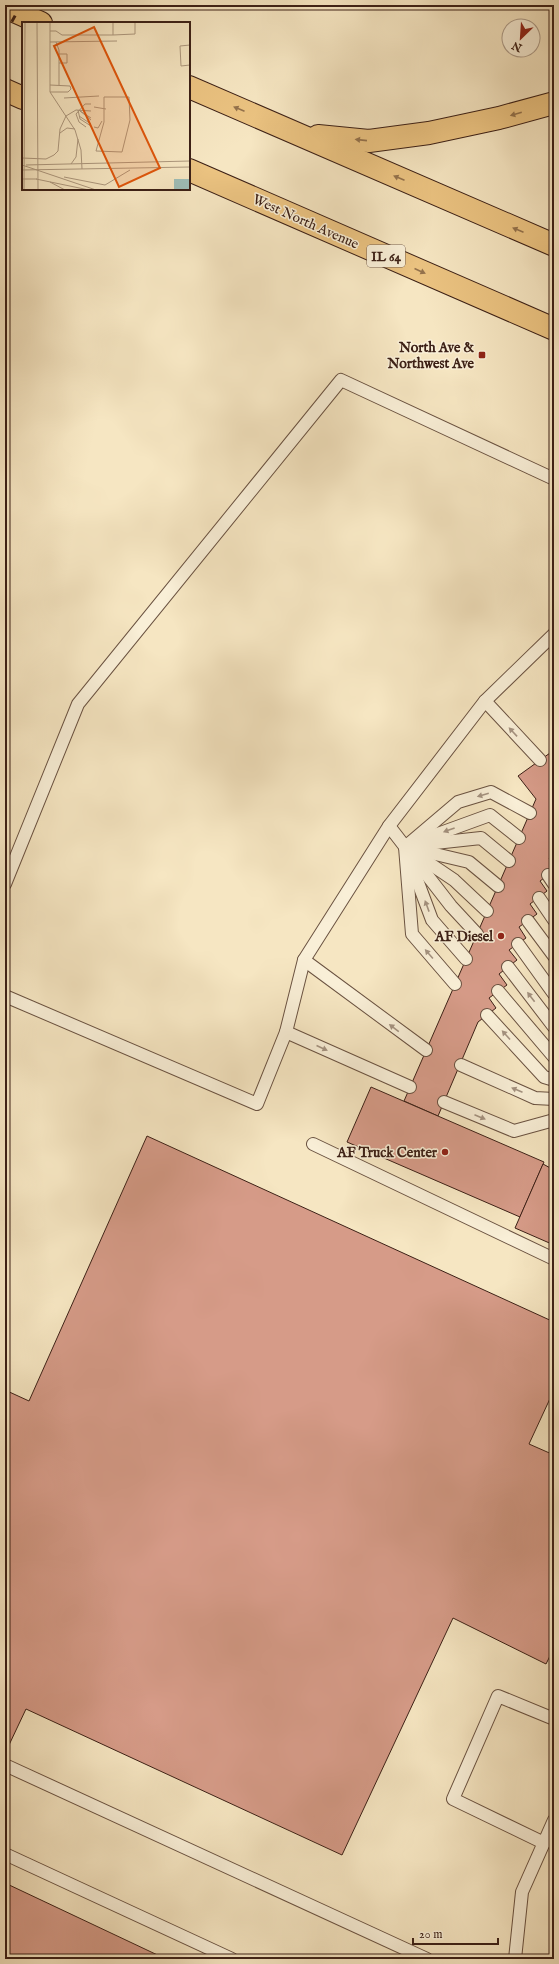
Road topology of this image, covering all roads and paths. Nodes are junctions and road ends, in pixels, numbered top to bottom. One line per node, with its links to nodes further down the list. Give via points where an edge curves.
1 (5, 7): 2 (main road)
2 (40, 22)
3 (190, 87): 7 (main road, one-way to 3)
4 (5, 90): 5 (main road)
5 (22, 98)
6 (554, 103): 7 (main road, one-way to 7, via 429,133 369,141)
7 (296, 134): 9 (main road, one-way to 7)
8 (190, 170): 10 (main road, West North Avenue / IL 64, one-way to 10)
9 (554, 245)
10 (554, 329)
11 (554, 479): 20 (lane, via 341,380 78,704)
12 (554, 634): 13 (lane)
13 (485, 702): 14 (lane, one-way to 13); 16 (lane)
14 (540, 760)
15 (530, 813): 18 (lane, one-way to 18, via 492,792 458,802)
16 (389, 826): 18 (lane); 30 (lane)
17 (519, 838): 18 (lane, one-way to 18, via 490,815)
18 (405, 847): 19 (lane, via 481,838); 21 (lane, via 469,862); 23 (lane, via 454,880); 26 (lane, via 451,906); 29 (lane, one-way to 18, via 432,920); 32 (lane, one-way to 18, via 412,934)
19 (509, 861)
20 (5, 884)
21 (498, 886)
22 (538, 898): 24 (lane)
23 (487, 911)
24 (554, 920)
25 (528, 921): 28 (lane)
26 (477, 934)
27 (518, 944): 34 (lane)
28 (554, 956)
29 (466, 959)
30 (304, 960): 38 (lane); 39 (lane, one-way to 30)
31 (508, 967): 37 (lane, one-way to 31)
32 (455, 984)
33 (498, 991): 40 (lane)
34 (554, 994)
35 (5, 996): 38 (lane, via 257,1104)
36 (487, 1015): 42 (lane, one-way to 36, via 544,1077)
37 (554, 1027)
38 (286, 1032): 43 (lane, one-way to 43)
39 (426, 1050)
40 (554, 1057)
41 (461, 1066): 44 (lane, one-way to 41, via 535,1098)
42 (554, 1080)
43 (410, 1087)
44 (554, 1099)
45 (444, 1102): 46 (lane, one-way to 46, via 514,1131)
46 (554, 1120)
47 (313, 1144): 48 (lane)
48 (554, 1259)
49 (554, 1719): 52 (lane, via 498,1696 453,1799)
50 (5, 1765): 55 (lane)
51 (554, 1820): 52 (lane)
52 (544, 1843): 56 (lane, via 522,1892)
53 (5, 1854): 54 (lane)
54 (232, 1959)
55 (427, 1959)
56 (515, 1959)

